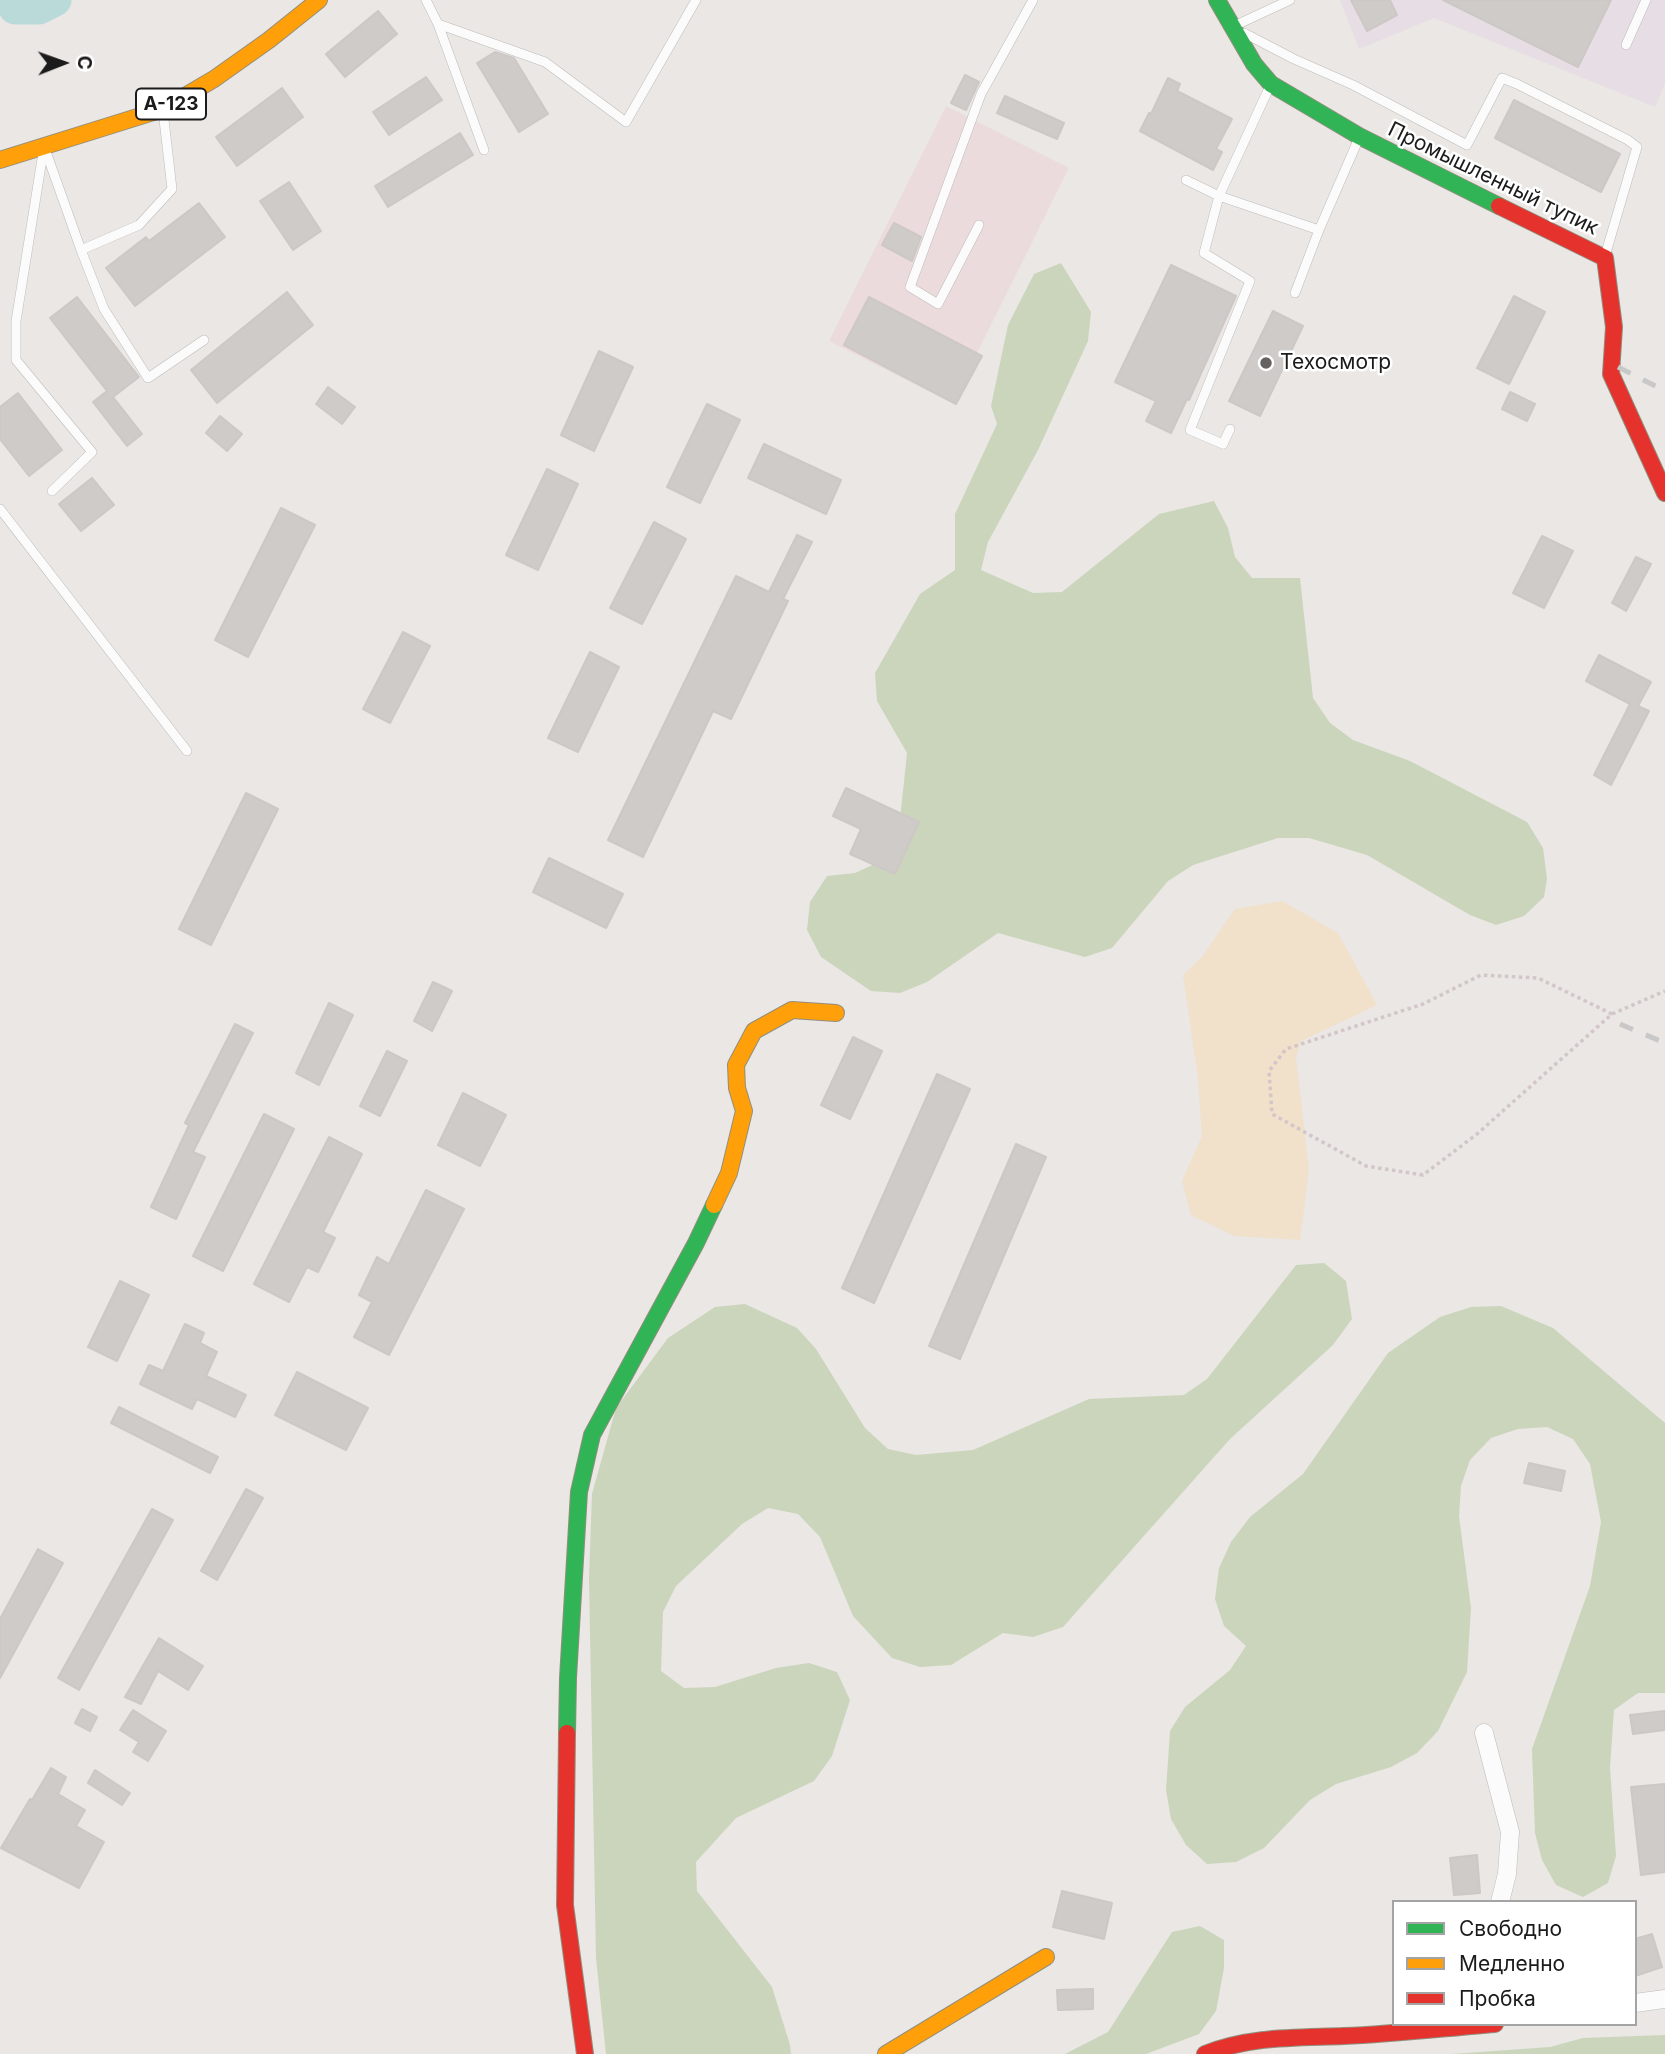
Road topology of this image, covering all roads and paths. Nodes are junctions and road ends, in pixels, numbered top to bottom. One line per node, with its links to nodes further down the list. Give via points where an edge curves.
1 (319, 0): 12 (street, А-123, via 214,79)
2 (426, 0): 8 (lane)
3 (696, 0): 8 (lane, via 626,122 545,62)
4 (1033, 0): 19 (lane, via 981,94 910,287 938,304)
5 (1217, 0): 9 (street, Промышленный тупик)
6 (1290, 0): 9 (lane)
7 (1646, 0): 10 (lane)
8 (438, 24): 15 (lane)
9 (1232, 27): 11 (street, Промышленный тупик); 22 (lane, via 1467,145 1502,78 1628,140 1637,147)
10 (1626, 45)
11 (1271, 84): 13 (street, Промышленный тупик); 18 (lane)
12 (163, 109): 14 (street, А-123); 21 (lane, via 172,189 139,225)
13 (1359, 136): 20 (lane); 22 (street, Промышленный тупик)
14 (44, 148): 16 (street, А-123); 21 (lane); 26 (lane, via 16,321 16,360 92,452)
15 (484, 150)
16 (0, 160)
17 (1186, 180): 18 (lane)
18 (1219, 197): 20 (lane); 25 (lane, via 1204,253 1250,281 1190,430 1223,444)
19 (979, 225)
20 (1319, 229): 23 (lane)
21 (81, 250): 24 (lane, via 104,309 148,377)
22 (1605, 258): 27 (street, Промышленный тупик, via 1614,327 1612,374)
23 (1295, 293)
24 (204, 340)
25 (1230, 429)
26 (52, 491)
27 (1665, 493)
28 (0, 509): 29 (lane)
29 (187, 751)
30 (1665, 991): 32 (path)
31 (836, 1013): 39 (street, via 792,1010 754,1031 736,1065 744,1111 729,1173 592,1435 579,1492 568,1678 565,1905)
32 (1612, 1014): 32 (path, via 1477,1134 1423,1175 1366,1166 1272,1114 1269,1071 1286,1049 1423,1003 1481,975 1538,978)
33 (1484, 1733): 34 (street, via 1510,1832)
34 (1500, 1900)
35 (1046, 1957): 40 (street)
36 (1665, 1999): 37 (street)
37 (1637, 2003)
38 (1470, 2026): 41 (street, via 1269,2037)
39 (585, 2054)
40 (886, 2054)
41 (1205, 2054)

